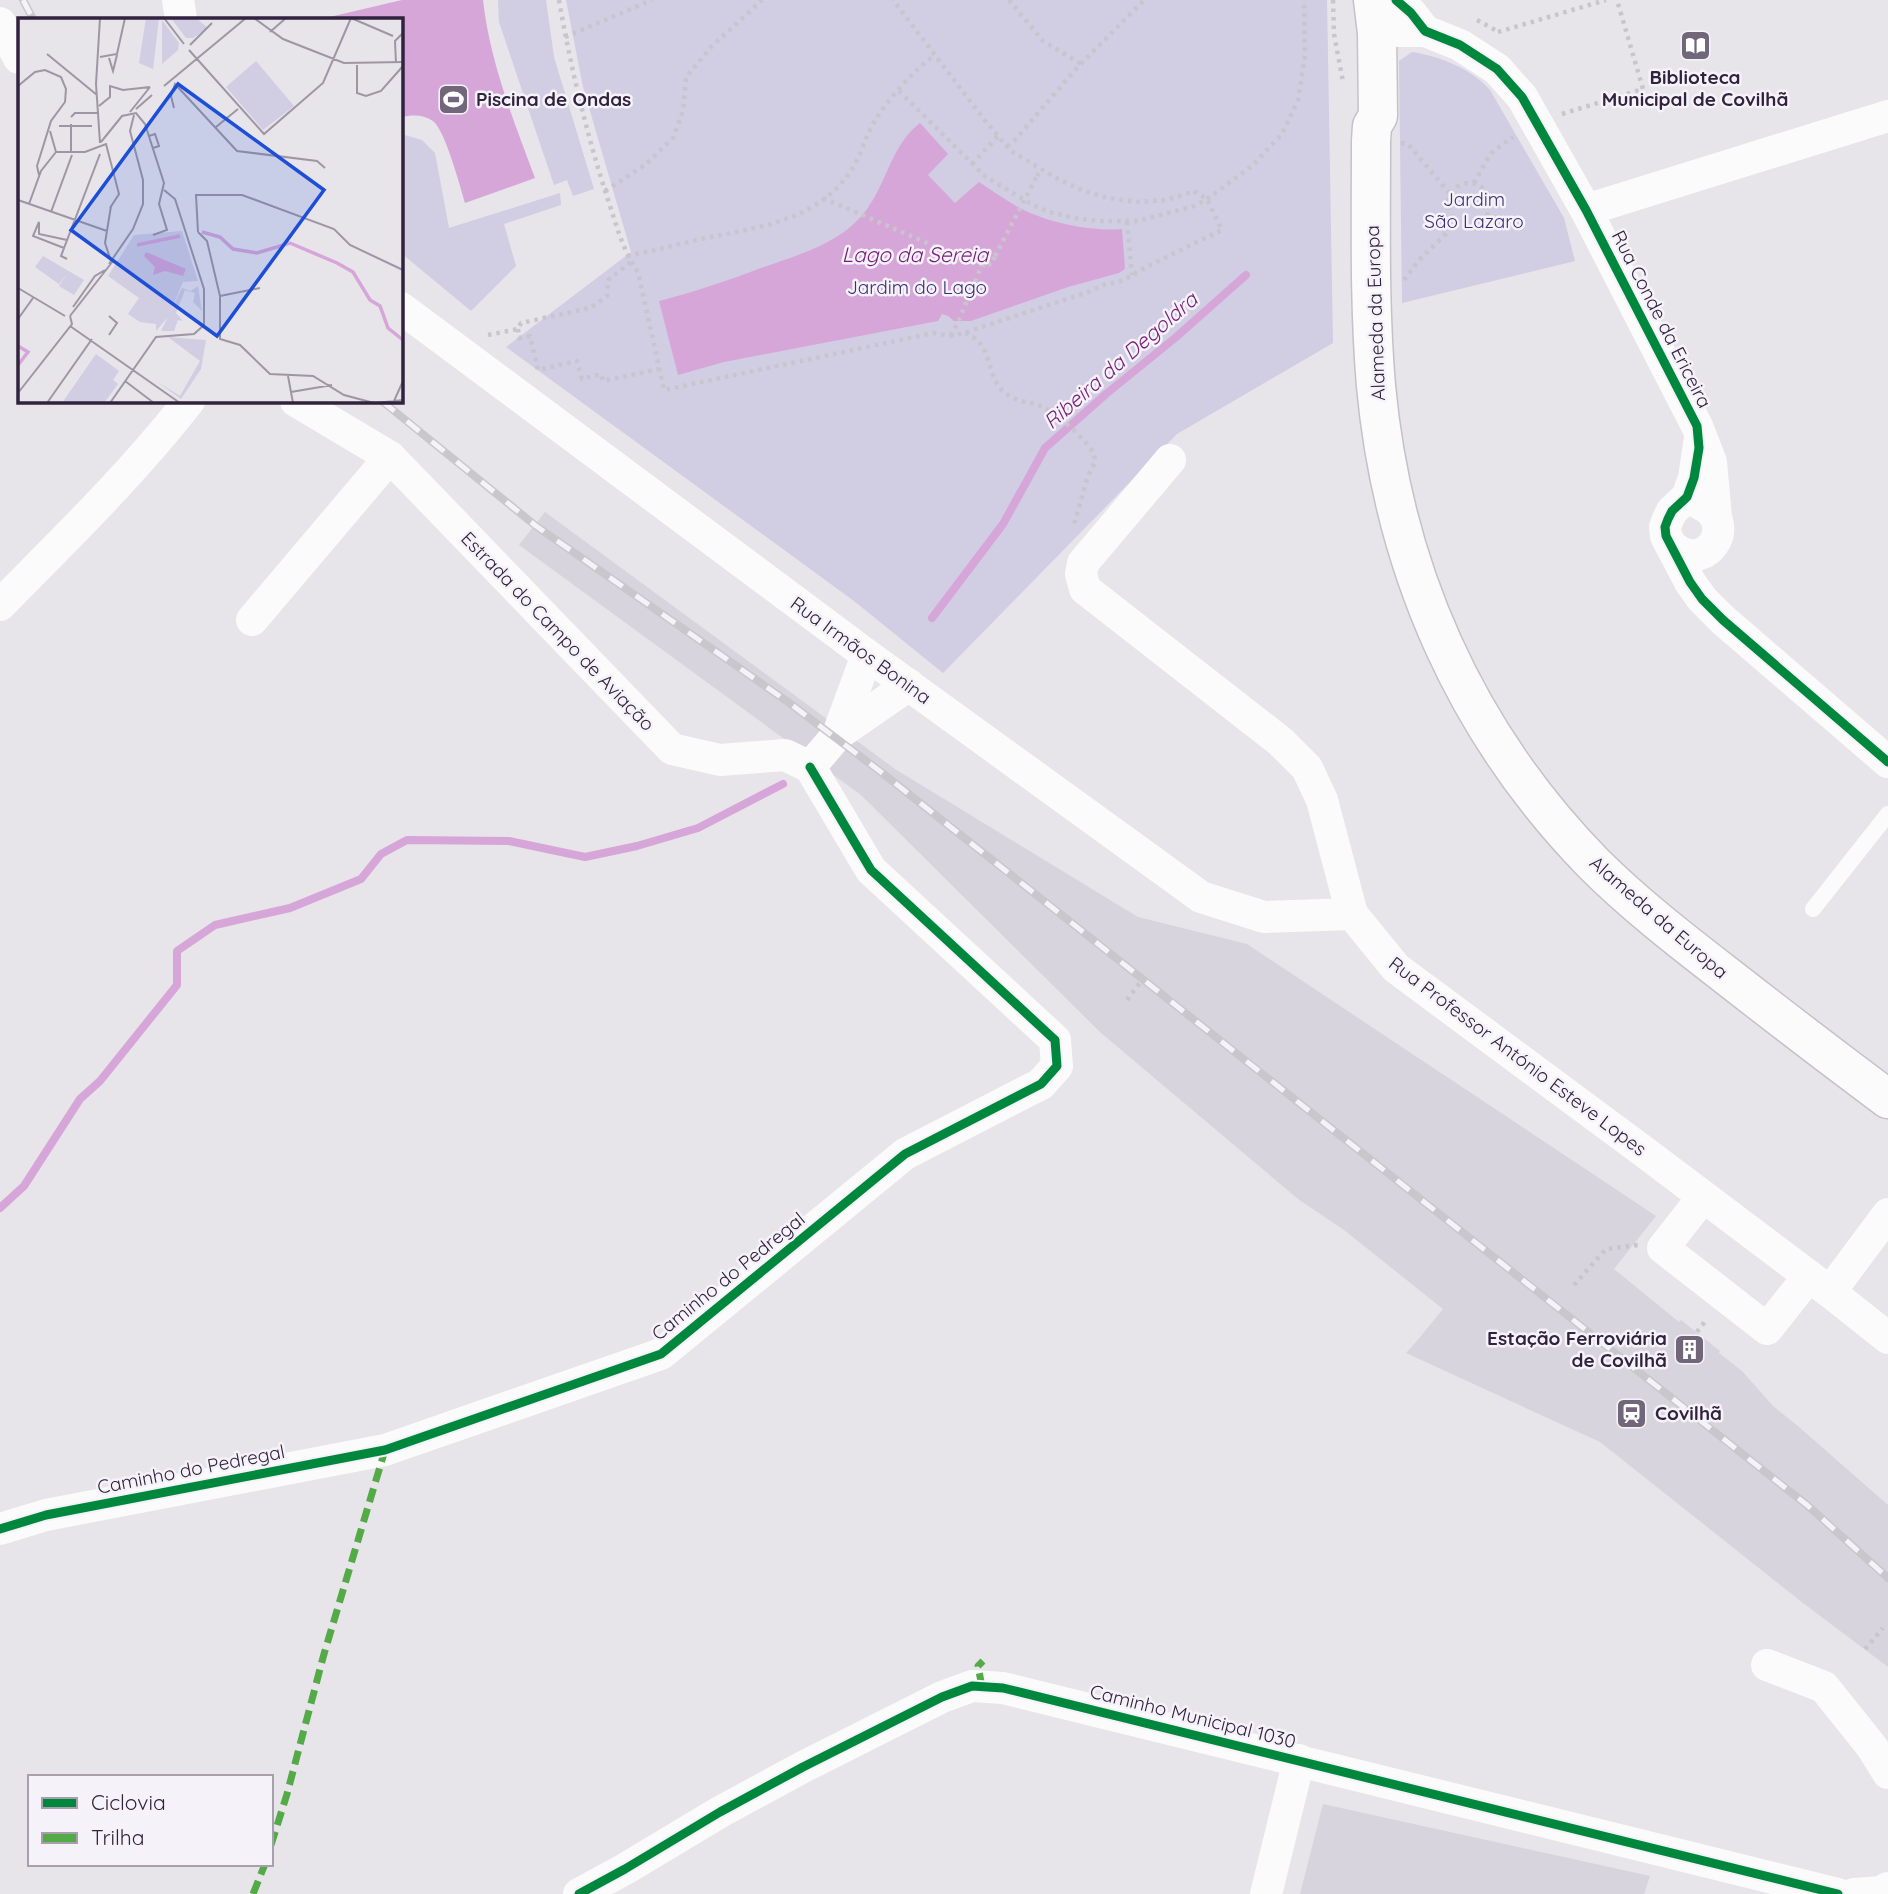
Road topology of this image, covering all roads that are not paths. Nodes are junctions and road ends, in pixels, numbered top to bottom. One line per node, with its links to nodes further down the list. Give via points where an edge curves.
1 (178, 0): 3 (street)
2 (1373, 3): 5 (street, via 1396,31); 6 (main road, Alameda da Europa); 9 (main road, Alameda da Europa, via 1365,117)
3 (181, 18)
4 (0, 23): 7 (street)
5 (1425, 32): 6 (street, via 1393,39); 10 (street, via 1460,45 1497,69 1522,96)
6 (1378, 52): 9 (main road, Alameda da Europa, via 1378,116)
7 (18, 56)
8 (1888, 116): 10 (street, Rua Conde da Ericeira)
9 (1383, 134): 31 (main road, Alameda da Europa, via 1371,299 1376,387 1387,461 1406,545 1434,626 1468,696 1503,754 1593,863 1697,953)
10 (1586, 210): 14 (street, Rua Conde da Ericeira)
11 (402, 308): 23 (street, Rua Irmãos Bonina)
12 (188, 402): 20 (street, via 163,435)
13 (298, 402): 15 (street, Estrada do Campo de Aviação)
14 (1698, 426): 17 (street, Rua Conde da Ericeira, via 1695,478); 18 (street, Rua Conde da Ericeira, via 1711,462)
15 (390, 457): 21 (street); 27 (street, Estrada do Campo de Aviação, via 672,749 720,760 785,755)
16 (1170, 460): 30 (street, Rua Professor António Esteve Lopes, via 1083,563 1086,589 1281,742 1307,768 1322,800)
17 (1679, 506): 18 (street, via 1704,505); 19 (street, Rua Conde da Ericeira, via 1665,527)
18 (1714, 532): 19 (street, via 1699,555 1675,550); 22 (street, Rua Conde da Ericeira, via 1709,578)
19 (1670, 544): 22 (street, Rua Conde da Ericeira, via 1690,582)
20 (0, 605)
21 (252, 620)
22 (1723, 620): 26 (street, Rua Conde da Ericeira)
23 (867, 654): 24 (street, Rua Irmãos Bonina); 25 (street)
24 (909, 685): 25 (street); 30 (street, Rua Irmãos Bonina, via 1201,897 1264,917)
25 (838, 734): 27 (street)
26 (1888, 762)
27 (810, 767): 36 (street, Caminho do Pedregal, via 871,870 1055,1040 1057,1066 1041,1084 905,1154 661,1354 385,1450 46,1515)
28 (1888, 814): 29 (lane)
29 (1813, 909)
30 (1352, 914): 32 (street, Rua Professor António Esteve Lopes, via 1396,968)
31 (1888, 1100)
32 (1703, 1197): 34 (street, Rua Professor António Esteve Lopes); 34 (street, via 1663,1248 1767,1329)
33 (1888, 1214): 34 (street)
34 (1820, 1284): 35 (street, Rua Professor António Esteve Lopes)
35 (1888, 1338)
36 (0, 1529)
37 (1767, 1665): 39 (street, via 1824,1688)
38 (1299, 1760): 41 (street, Caminho Municipal 1030, via 1003,1688 972,1686 803,1767); 42 (street); 43 (street, Caminho Municipal 1030)
39 (1888, 1773)
40 (1888, 1888): 44 (street)
41 (579, 1894)
42 (1266, 1894)
43 (1838, 1894)
44 (1854, 1894)

